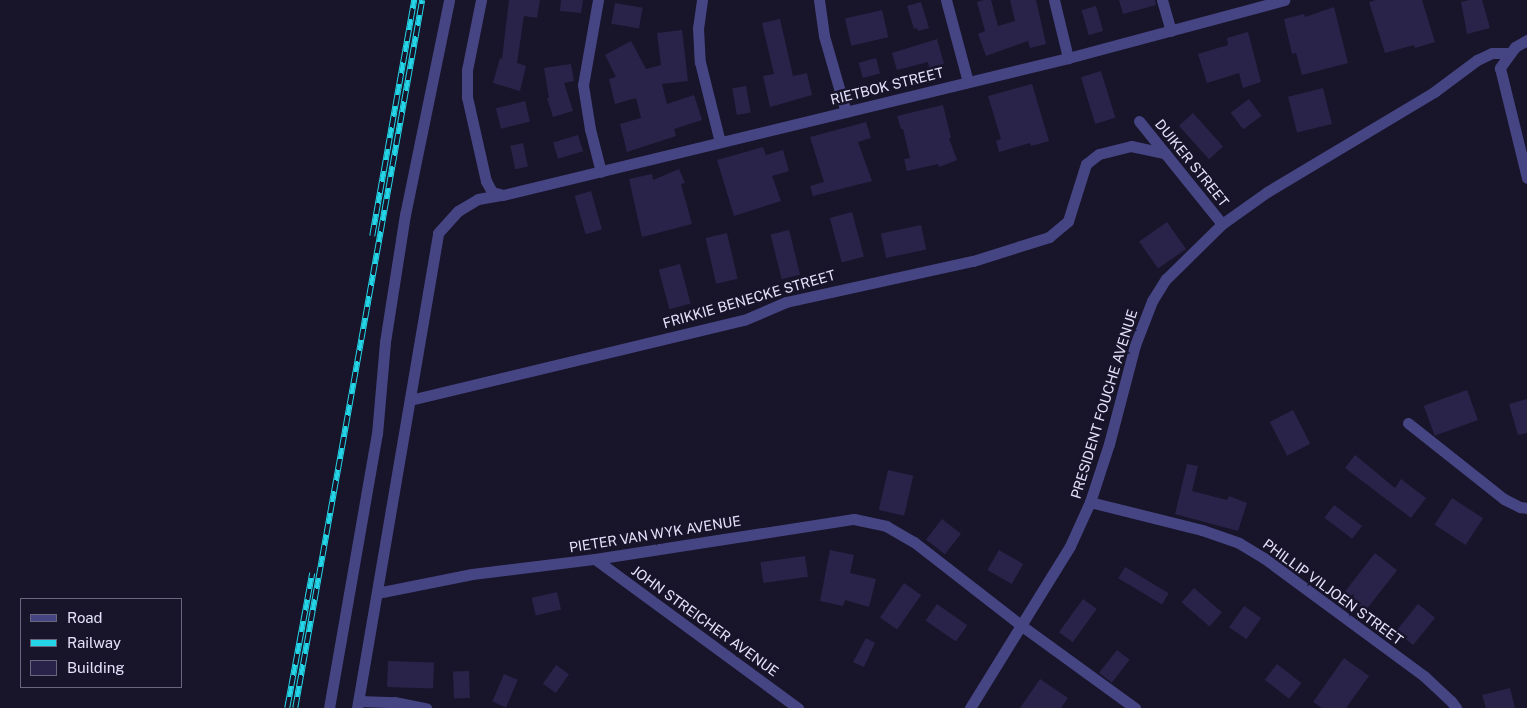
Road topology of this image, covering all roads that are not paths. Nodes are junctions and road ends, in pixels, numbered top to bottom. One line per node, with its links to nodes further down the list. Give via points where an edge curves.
1 (449, 0): 31 (street, via 405,215 385,342 377,434)
2 (481, 0): 21 (street, via 468,70 467,97 486,181 490,189)
3 (598, 0): 19 (street, via 583,85)
4 (702, 0): 17 (street, via 698,28 700,62)
5 (819, 0): 15 (street, via 824,36)
6 (946, 0): 14 (street)
7 (1054, 0): 13 (street)
8 (1162, 0): 10 (street)
9 (1281, 0): 10 (street, RIETBOK STREET)
10 (1171, 32): 13 (street, RIETBOK STREET)
11 (1527, 40): 12 (street, PRESIDENT FOUCHE AVENUE)
12 (1509, 53): 20 (street, via 1500,68); 22 (street, PRESIDENT FOUCHE AVENUE, via 1492,53 1477,60 1434,92 1267,192)
13 (1068, 58): 14 (street, RIETBOK STREET)
14 (968, 82): 15 (street, RIETBOK STREET)
15 (846, 112): 17 (street, RIETBOK STREET)
16 (1139, 121): 18 (street, DUIKER STREET)
17 (720, 142): 19 (street, RIETBOK STREET)
18 (1164, 153): 22 (street, DUIKER STREET); 23 (street, FRIKKIE BENECKE STREET, via 1131,146 1114,149 1092,159 1080,178 1068,221 1048,237 973,261 786,302 744,320)
19 (601, 172): 21 (street, RIETBOK STREET)
20 (1527, 178)
21 (499, 194): 23 (street, RIETBOK STREET, via 478,199 458,211 438,233)
22 (1222, 224): 25 (street, PRESIDENT FOUCHE AVENUE, via 1166,279 1152,301 1135,345)
23 (410, 400): 28 (street, RIETBOK STREET)
24 (1408, 423): 26 (street, via 1504,499)
25 (1090, 502): 29 (street, PRESIDENT FOUCHE AVENUE, via 1070,546); 36 (street, PHILLIP VILJOEN STREET, via 1202,530 1264,558 1424,676)
26 (1527, 508)
27 (595, 559): 28 (street, PIETER VAN WYK AVENUE, via 472,574); 29 (street, PIETER VAN WYK AVENUE, via 854,519 886,526 914,542); 33 (street, JOHN STREICHER AVENUE)
28 (377, 592): 30 (street)
29 (1022, 626): 34 (street, PRESIDENT FOUCHE AVENUE); 35 (street, PIETER VAN WYK AVENUE)
30 (358, 704): 32 (street, via 394,702)
31 (329, 708)
32 (426, 708)
33 (798, 708)
34 (970, 708)
35 (1135, 708)
36 (1456, 708)

